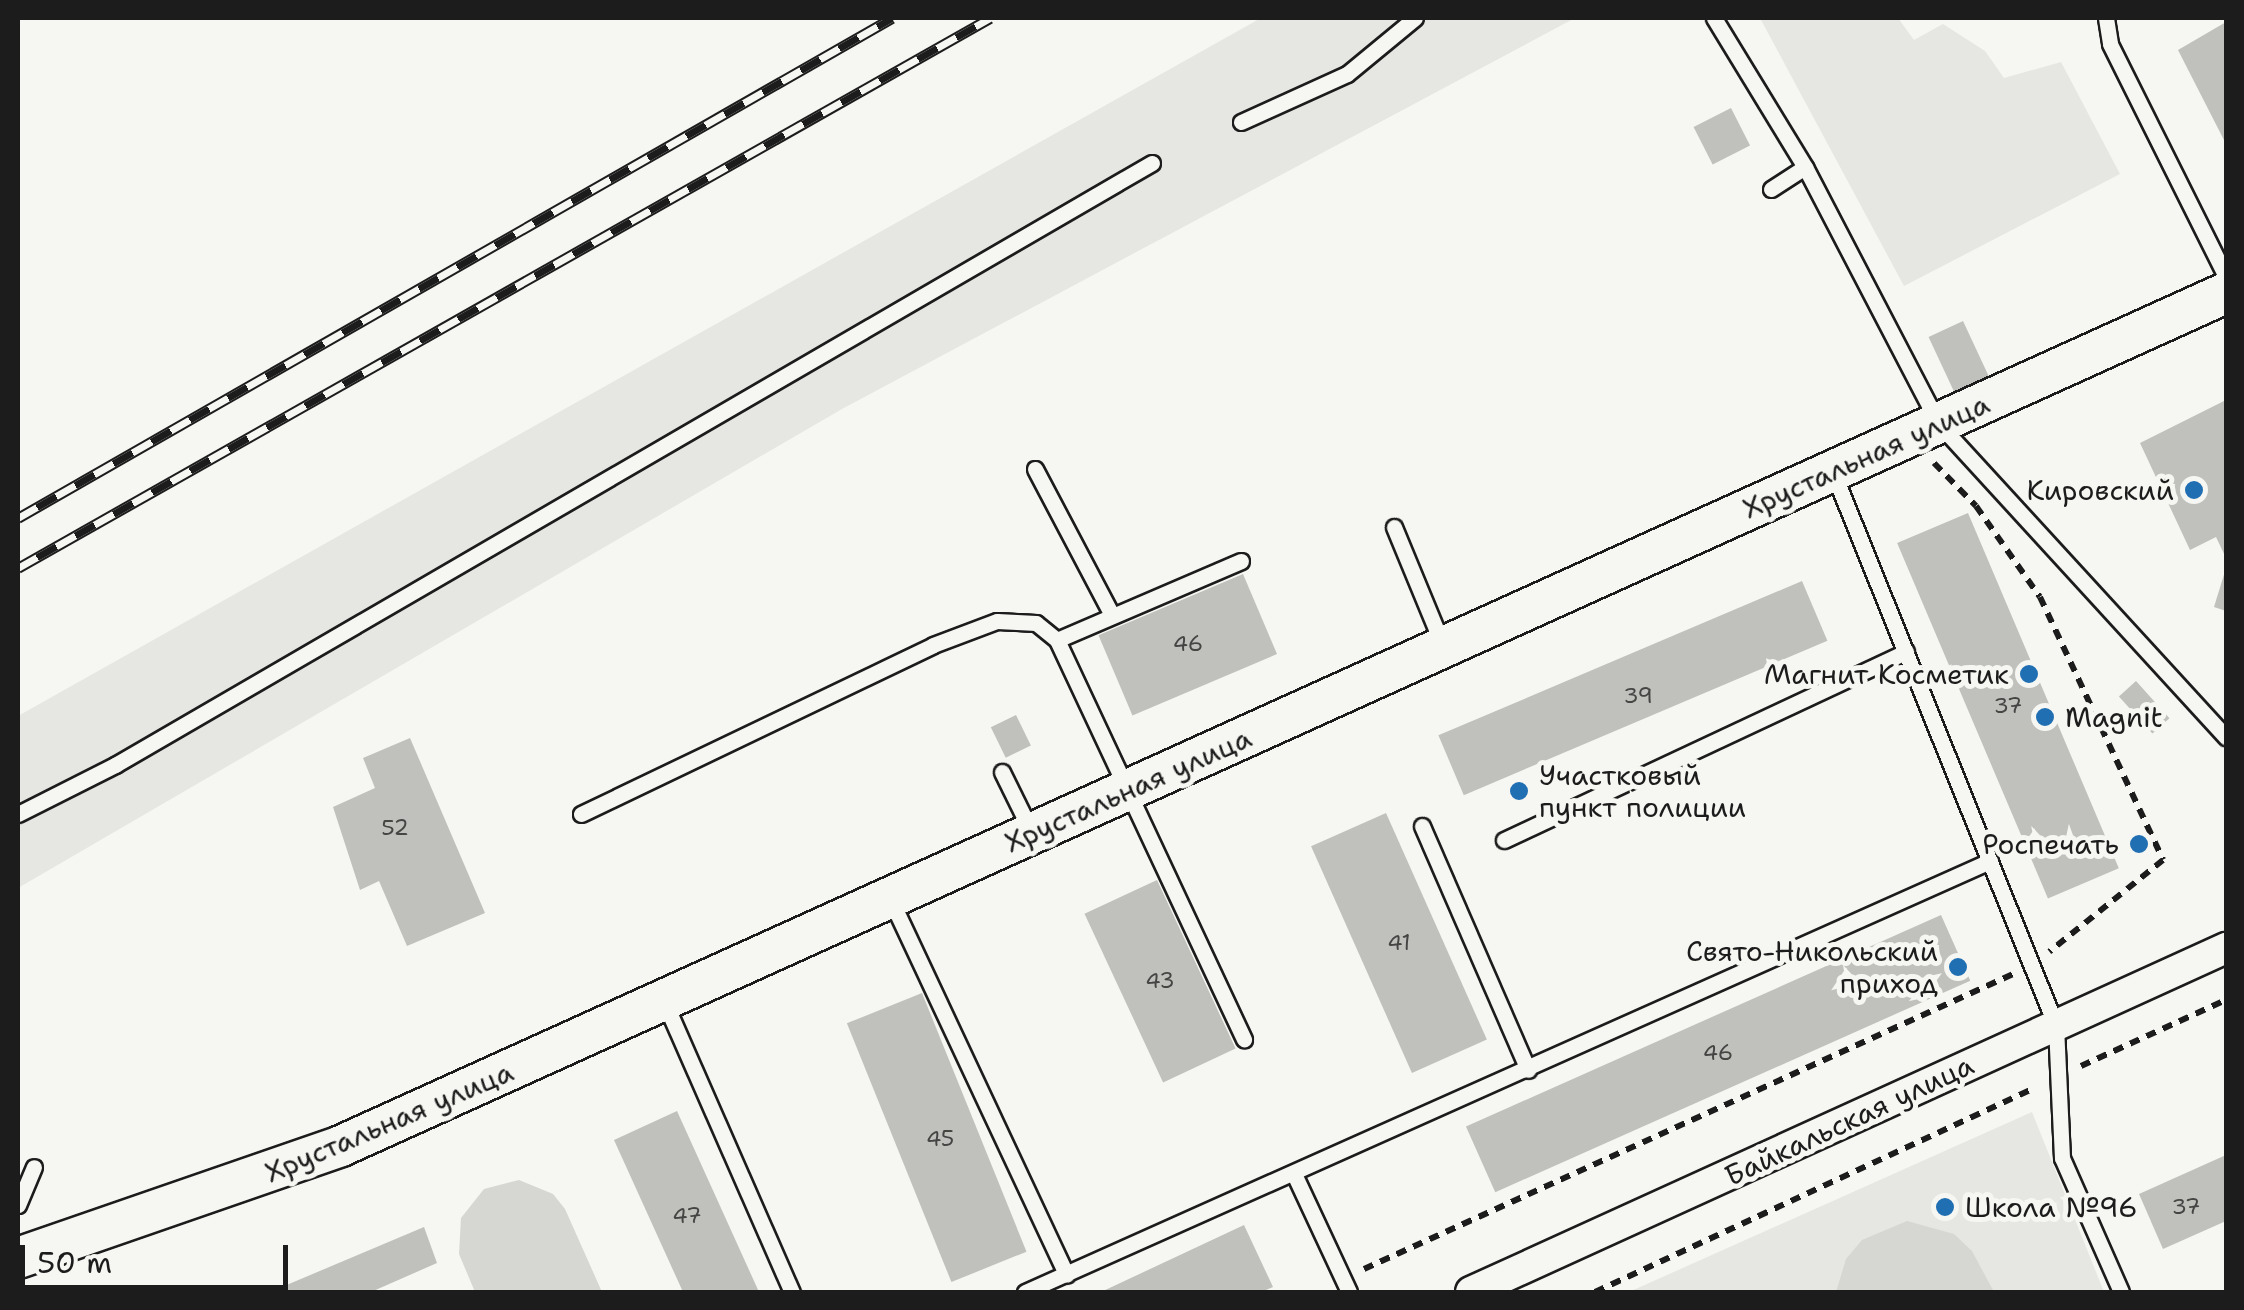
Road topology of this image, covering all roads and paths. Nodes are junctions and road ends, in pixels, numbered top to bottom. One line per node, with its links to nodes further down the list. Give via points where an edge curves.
1 (1415, 18): 4 (lane, via 1347,74)
2 (1714, 18): 6 (lane)
3 (2106, 18): 8 (lane, via 2110,44)
4 (1241, 122)
5 (1152, 163): 22 (lane, via 131,755)
6 (1805, 168): 7 (lane); 10 (lane)
7 (1772, 189)
8 (2226, 277)
9 (2226, 293): 10 (street, Хрустальная улица)
10 (1939, 424): 12 (street, Хрустальная улица); 19 (lane)
11 (1035, 469): 15 (lane)
12 (1833, 472): 17 (street, Хрустальная улица); 18 (lane)
13 (1394, 528): 17 (lane)
14 (1241, 560): 15 (lane)
15 (1112, 615): 16 (lane)
16 (1057, 640): 21 (lane); 23 (lane, via 1036,623 981,627)
17 (1443, 646): 21 (street, Хрустальная улица)
18 (1906, 652): 26 (lane); 27 (lane)
19 (2226, 737)
20 (1002, 772): 25 (lane)
21 (1126, 791): 25 (street, Хрустальная улица); 33 (lane)
22 (18, 814)
23 (581, 814)
24 (1422, 826): 34 (lane)
25 (1032, 833): 28 (street, Хрустальная улица)
26 (1504, 840)
27 (1990, 861): 32 (lane); 34 (lane)
28 (890, 898): 31 (street, Хрустальная улица); 40 (lane)
29 (2226, 948): 32 (street, Байкальская улица)
30 (2226, 1000): 35 (path)
31 (664, 1001): 39 (street, Хрустальная улица, via 341,1146); 41 (lane)
32 (2056, 1026): 35 (lane); 44 (street, Байкальская улица)
33 (1244, 1039)
34 (1528, 1070): 37 (lane)
35 (2058, 1077): 45 (path); 46 (lane, via 2062,1158)
36 (34, 1168): 38 (lane)
37 (1295, 1176): 40 (lane); 43 (lane)
38 (18, 1205)
39 (18, 1258)
40 (1066, 1275): 42 (lane)
41 (792, 1292)
42 (1025, 1292)
43 (1349, 1292)
44 (1472, 1292)
45 (1595, 1292)
46 (2121, 1292)

